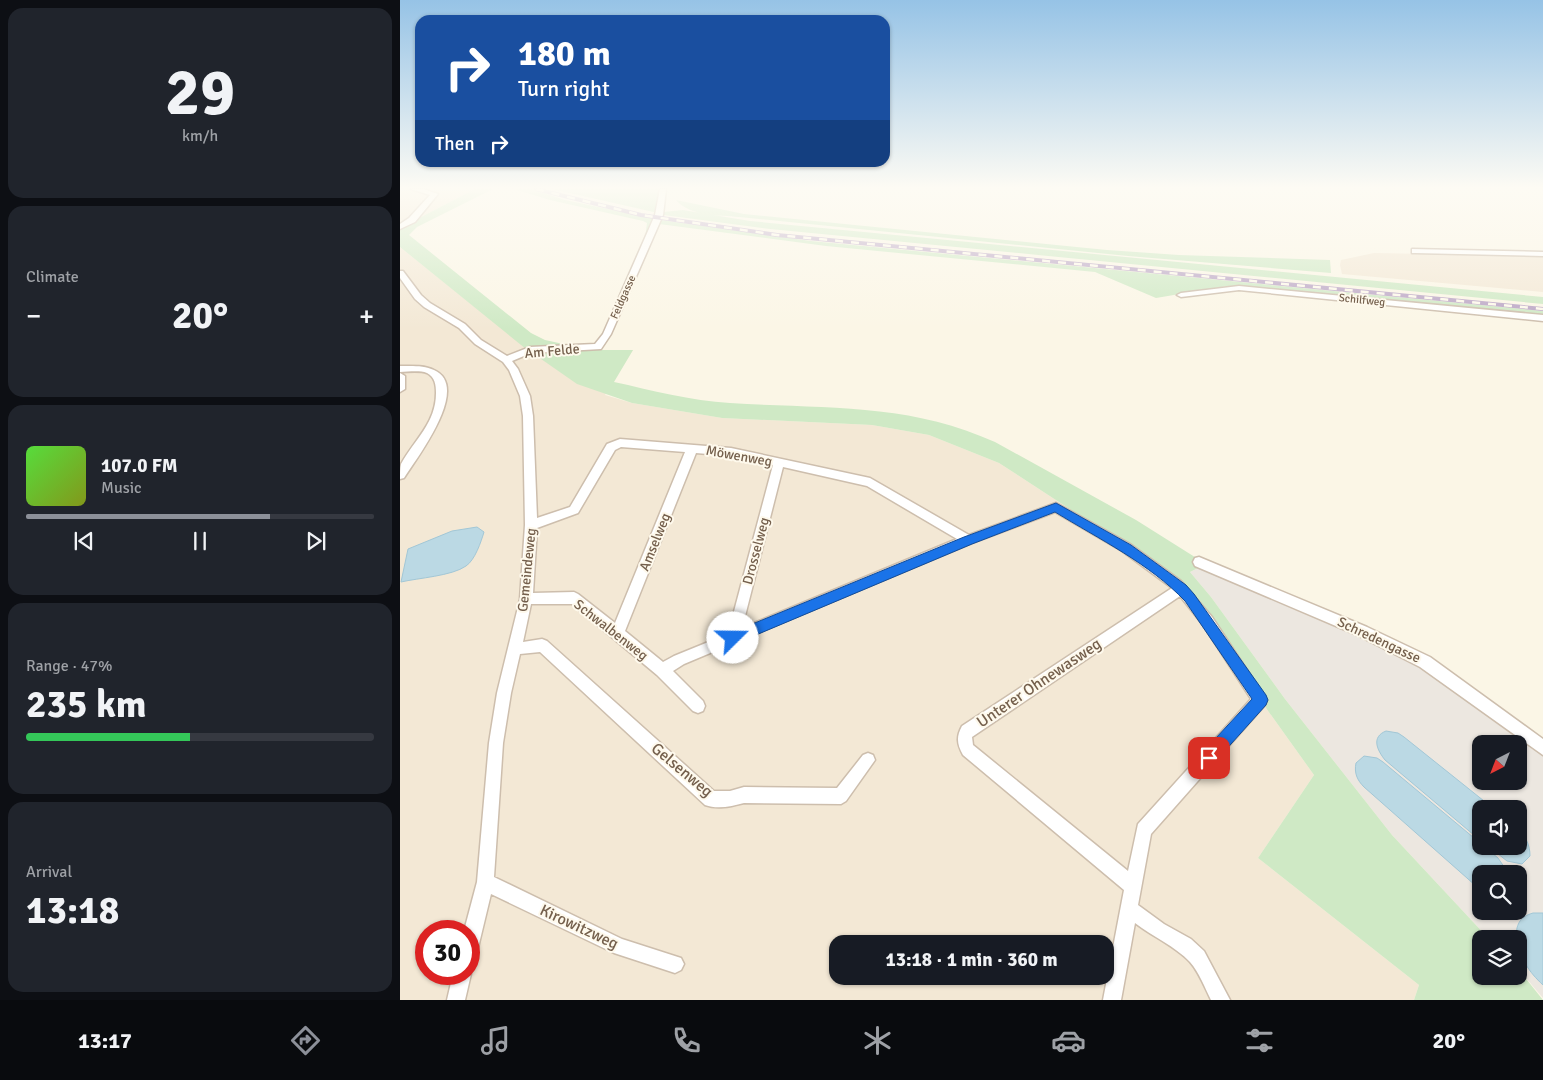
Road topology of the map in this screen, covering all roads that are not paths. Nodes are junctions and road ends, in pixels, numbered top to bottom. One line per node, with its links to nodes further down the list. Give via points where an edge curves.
1 (650, 236): 7 (street, Feldgasse, via 607,334)
2 (1415, 251): 3 (street)
3 (1543, 254)
4 (400, 274): 8 (street, Gemeindeweg, via 427,305 462,326 478,342)
5 (1180, 295): 6 (street, Schilfweg, via 1239,288)
6 (1543, 318)
7 (598, 347): 8 (street, Am Felde, via 530,350)
8 (506, 360): 15 (street, Gemeindeweg, via 525,396)
9 (400, 369): 14 (street, via 432,372 441,379 442,386 440,410 434,426)
10 (400, 376): 11 (street)
11 (400, 389)
12 (692, 449): 13 (street, Möwenweg, via 732,452); 15 (street, Möwenweg, via 615,445 574,510); 20 (street, Amselweg)
13 (779, 463): 16 (street, Möwenweg, via 870,482); 21 (street, Drosselweg)
14 (400, 475)
15 (532, 525): 19 (street, Gemeindeweg)
16 (968, 540): 18 (street, Schwalbenweg, via 1056,507 1127,549); 21 (street, Schwalbenweg)
17 (1199, 562): 25 (street, Schredengasse, via 1362,631 1425,662)
18 (1181, 589): 28 (street, via 1260,700 1144,830); 28 (street, Unterer Ohnewasweg, via 964,735 968,750)
19 (526, 599): 20 (street, Schwalbenweg, via 574,598); 22 (street, Gemeindeweg)
20 (618, 634): 23 (street, Schwalbenweg)
21 (733, 638): 23 (street, Schwalbenweg)
22 (515, 649): 26 (street, Gelsenweg, via 542,645 711,799 744,795 840,796); 27 (street, Gemeindeweg, via 496,743)
23 (662, 670): 24 (street, Schwalbenweg)
24 (698, 706)
25 (1543, 748)
26 (868, 760)
27 (485, 882): 30 (street, Gemeindeweg); 31 (street, Kirowitzweg, via 620,947)
28 (1132, 886): 29 (street)
29 (1130, 908): 34 (street); 35 (street, via 1198,957)
30 (476, 920)
31 (676, 964)
32 (459, 985): 33 (street)
33 (456, 1000)
34 (1112, 1000)
35 (1222, 1000)

